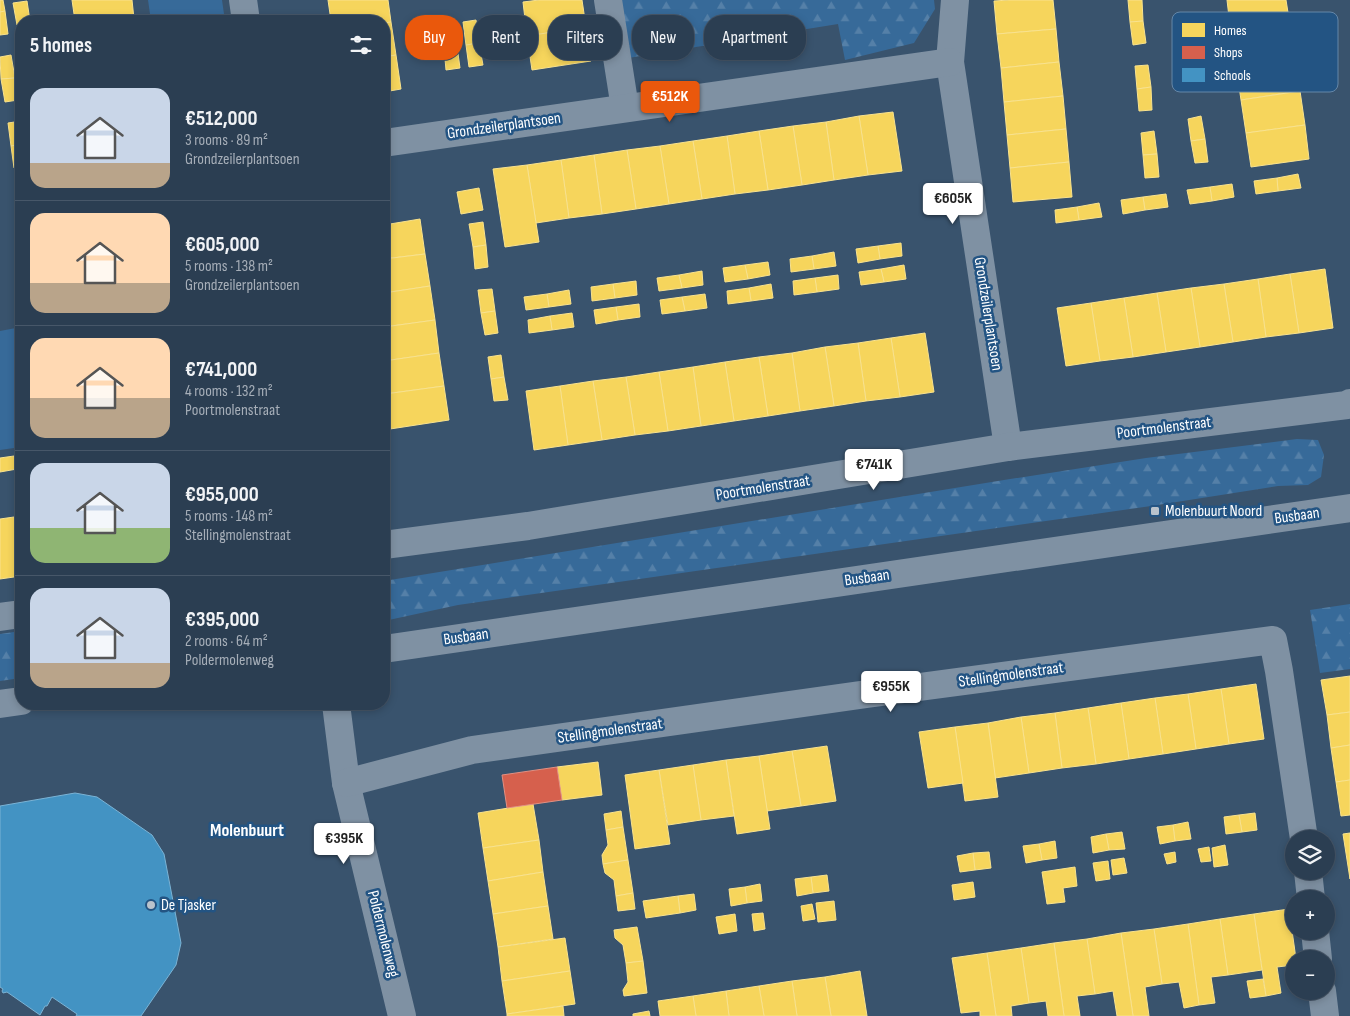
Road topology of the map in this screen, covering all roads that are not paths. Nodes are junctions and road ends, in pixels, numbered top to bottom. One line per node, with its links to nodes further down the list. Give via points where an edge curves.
1 (243, 0): 4 (street)
2 (608, 0): 6 (street)
3 (955, 0): 5 (street, Grondzeilerplantsoen)
4 (245, 15)
5 (950, 62): 6 (street, Grondzeilerplantsoen); 9 (street, Grondzeilerplantsoen)
6 (625, 108): 7 (street, Grondzeilerplantsoen)
7 (390, 142)
8 (1350, 403): 9 (street, Poortmolenstraat)
9 (1008, 447): 11 (street, Poortmolenstraat, via 528,526)
10 (1350, 508): 14 (street, Busbaan)
11 (390, 543)
12 (15, 615): 13 (street)
13 (0, 617)
14 (390, 648)
15 (15, 702): 16 (street)
16 (0, 704)
17 (337, 710): 18 (street, Poldermolenweg)
18 (346, 783): 19 (street, Stellingmolenstraat, via 472,750 1273,640); 21 (street, Poldermolenweg)
19 (1303, 830)
20 (1323, 1000): 22 (street)
21 (402, 1016)
22 (1325, 1016)

